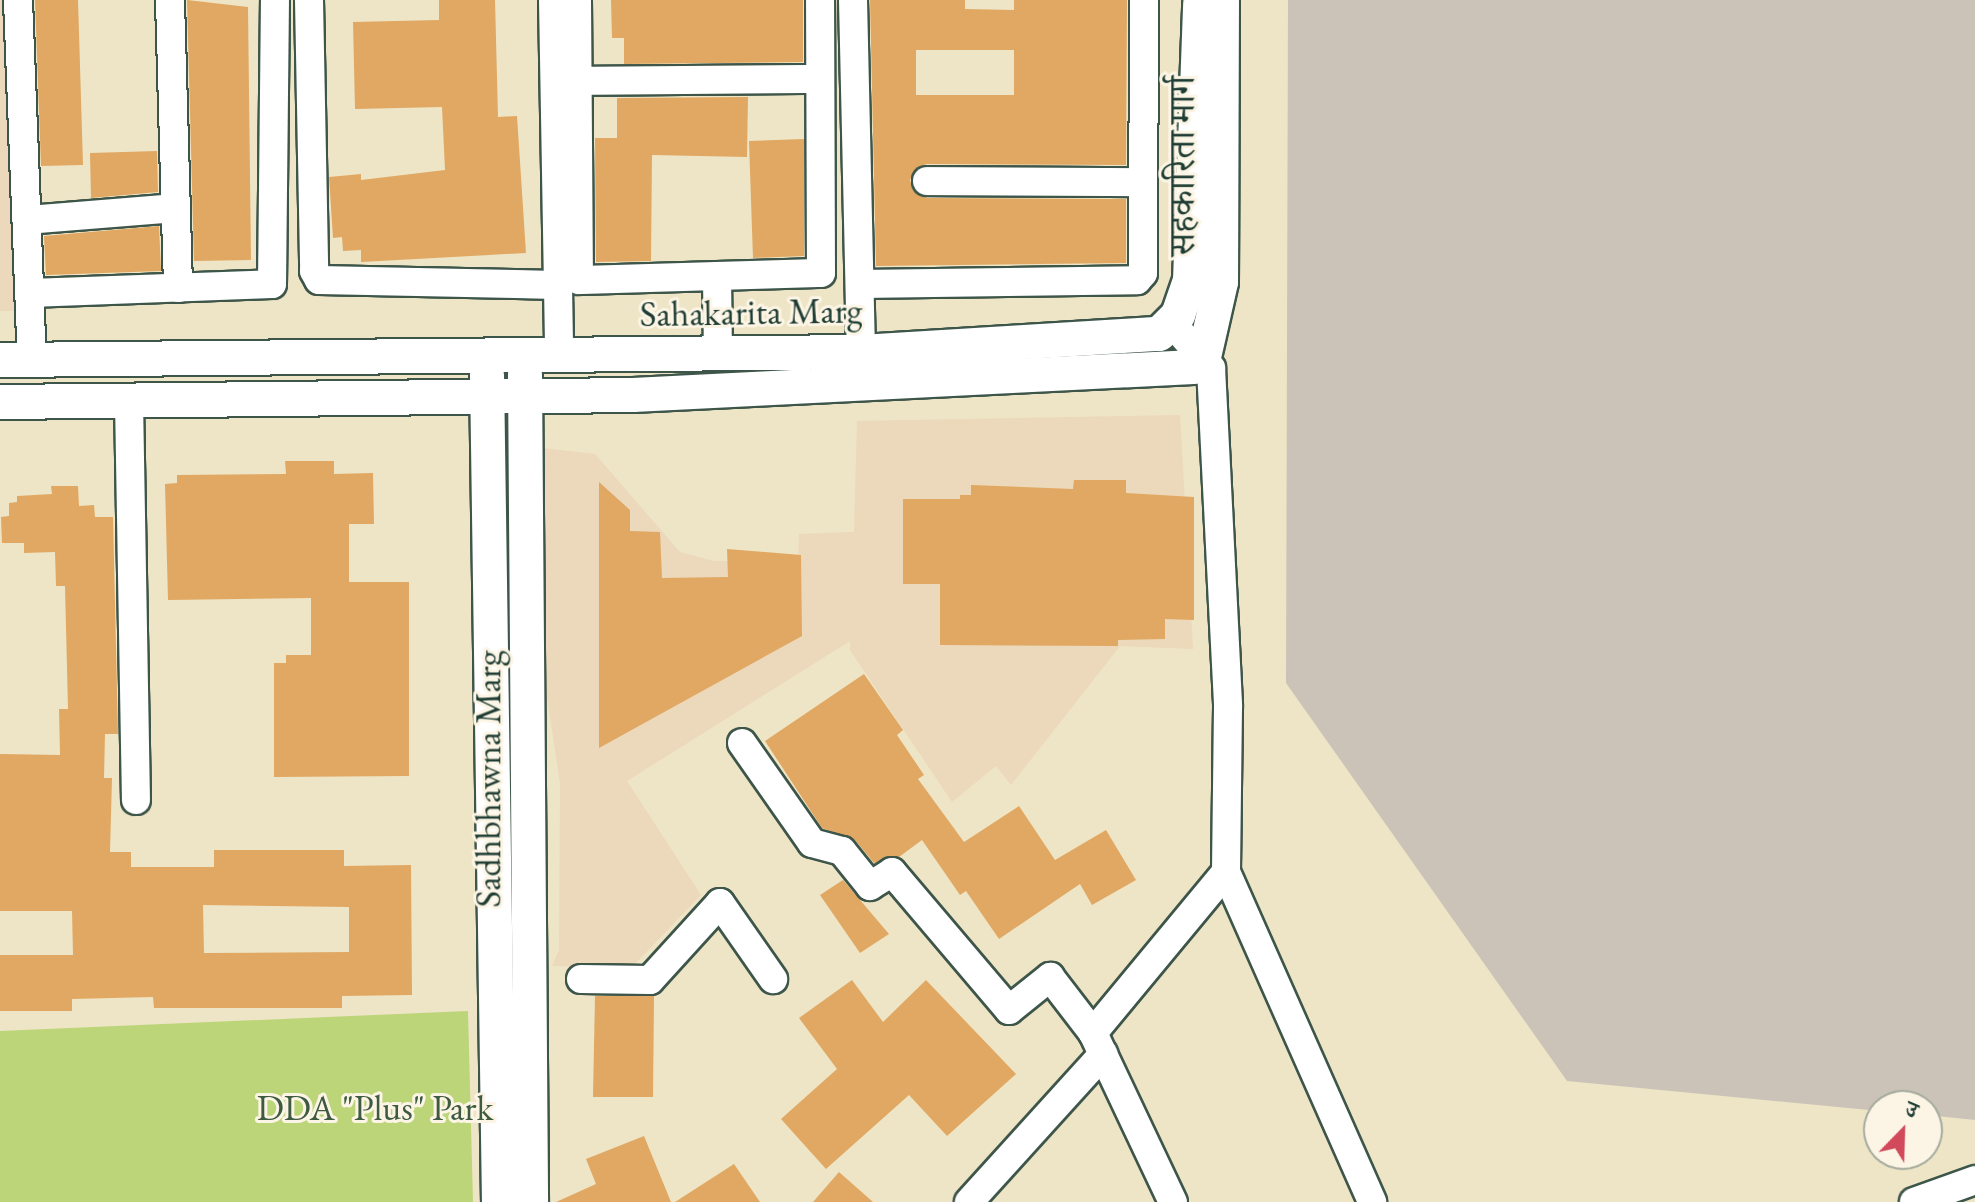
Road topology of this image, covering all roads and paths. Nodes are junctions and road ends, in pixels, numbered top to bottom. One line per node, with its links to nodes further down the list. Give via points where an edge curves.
1 (18, 0): 17 (street)
2 (170, 0): 16 (street)
3 (275, 0): 21 (street, via 275,279 267,287)
4 (309, 0): 20 (street, via 314,271 319,280)
5 (553, 0): 20 (street)
6 (577, 0): 13 (street)
7 (820, 0): 12 (street)
8 (853, 0): 19 (street)
9 (1144, 0): 15 (street)
10 (1200, 0): 23 (street, via 1190,281)
11 (1222, 0): 24 (street, सहकारिता मार्ग, via 1221,282)
12 (820, 79): 13 (street); 18 (street, via 821,273)
13 (578, 81): 18 (street, via 579,280)
14 (927, 181): 15 (street)
15 (1141, 182): 19 (street, via 1143,273 1137,280)
16 (175, 208): 17 (street); 21 (street)
17 (27, 220): 22 (street)
18 (717, 276): 26 (street)
19 (860, 284): 25 (street)
20 (557, 285): 27 (street)
21 (178, 288): 22 (street)
22 (30, 293): 30 (street)
23 (1171, 322): 24 (street); 25 (street, Sahakarita Marg, via 1159,334)
24 (1208, 344): 31 (street, Sahakarita Marg, via 1193,367); 37 (street, via 1228,707)
25 (861, 352): 26 (street, Sahakarita Marg)
26 (718, 353): 27 (street, Sahakarita Marg)
27 (559, 354): 29 (street, Sahakarita Marg)
28 (487, 355): 29 (street, Sahakarita Marg); 30 (street, Sahakarita Marg); 32 (street, Sadhbhawna Marg)
29 (525, 355): 31 (street, Sadhbhawna Marg)
30 (16, 359)
31 (525, 396): 32 (street, Sahakarita Marg); 43 (street, Sadhbhawna Marg)
32 (487, 397): 33 (street, Sahakarita Marg); 42 (street, Sadhbhawna Marg)
33 (129, 401): 34 (street, Sahakarita Marg); 36 (street)
34 (0, 402)
35 (742, 743): 40 (street, via 812,843 842,851 870,886 892,872 1009,1010 1050,977)
36 (136, 800)
37 (1226, 872): 40 (street); 46 (street)
38 (581, 979): 39 (street, via 650,980 720,903)
39 (773, 979)
40 (1098, 1044): 44 (street); 45 (street)
41 (1975, 1180): 47 (street)
42 (499, 1202)
43 (531, 1202)
44 (969, 1202)
45 (1173, 1202)
46 (1372, 1202)
47 (1914, 1202)

